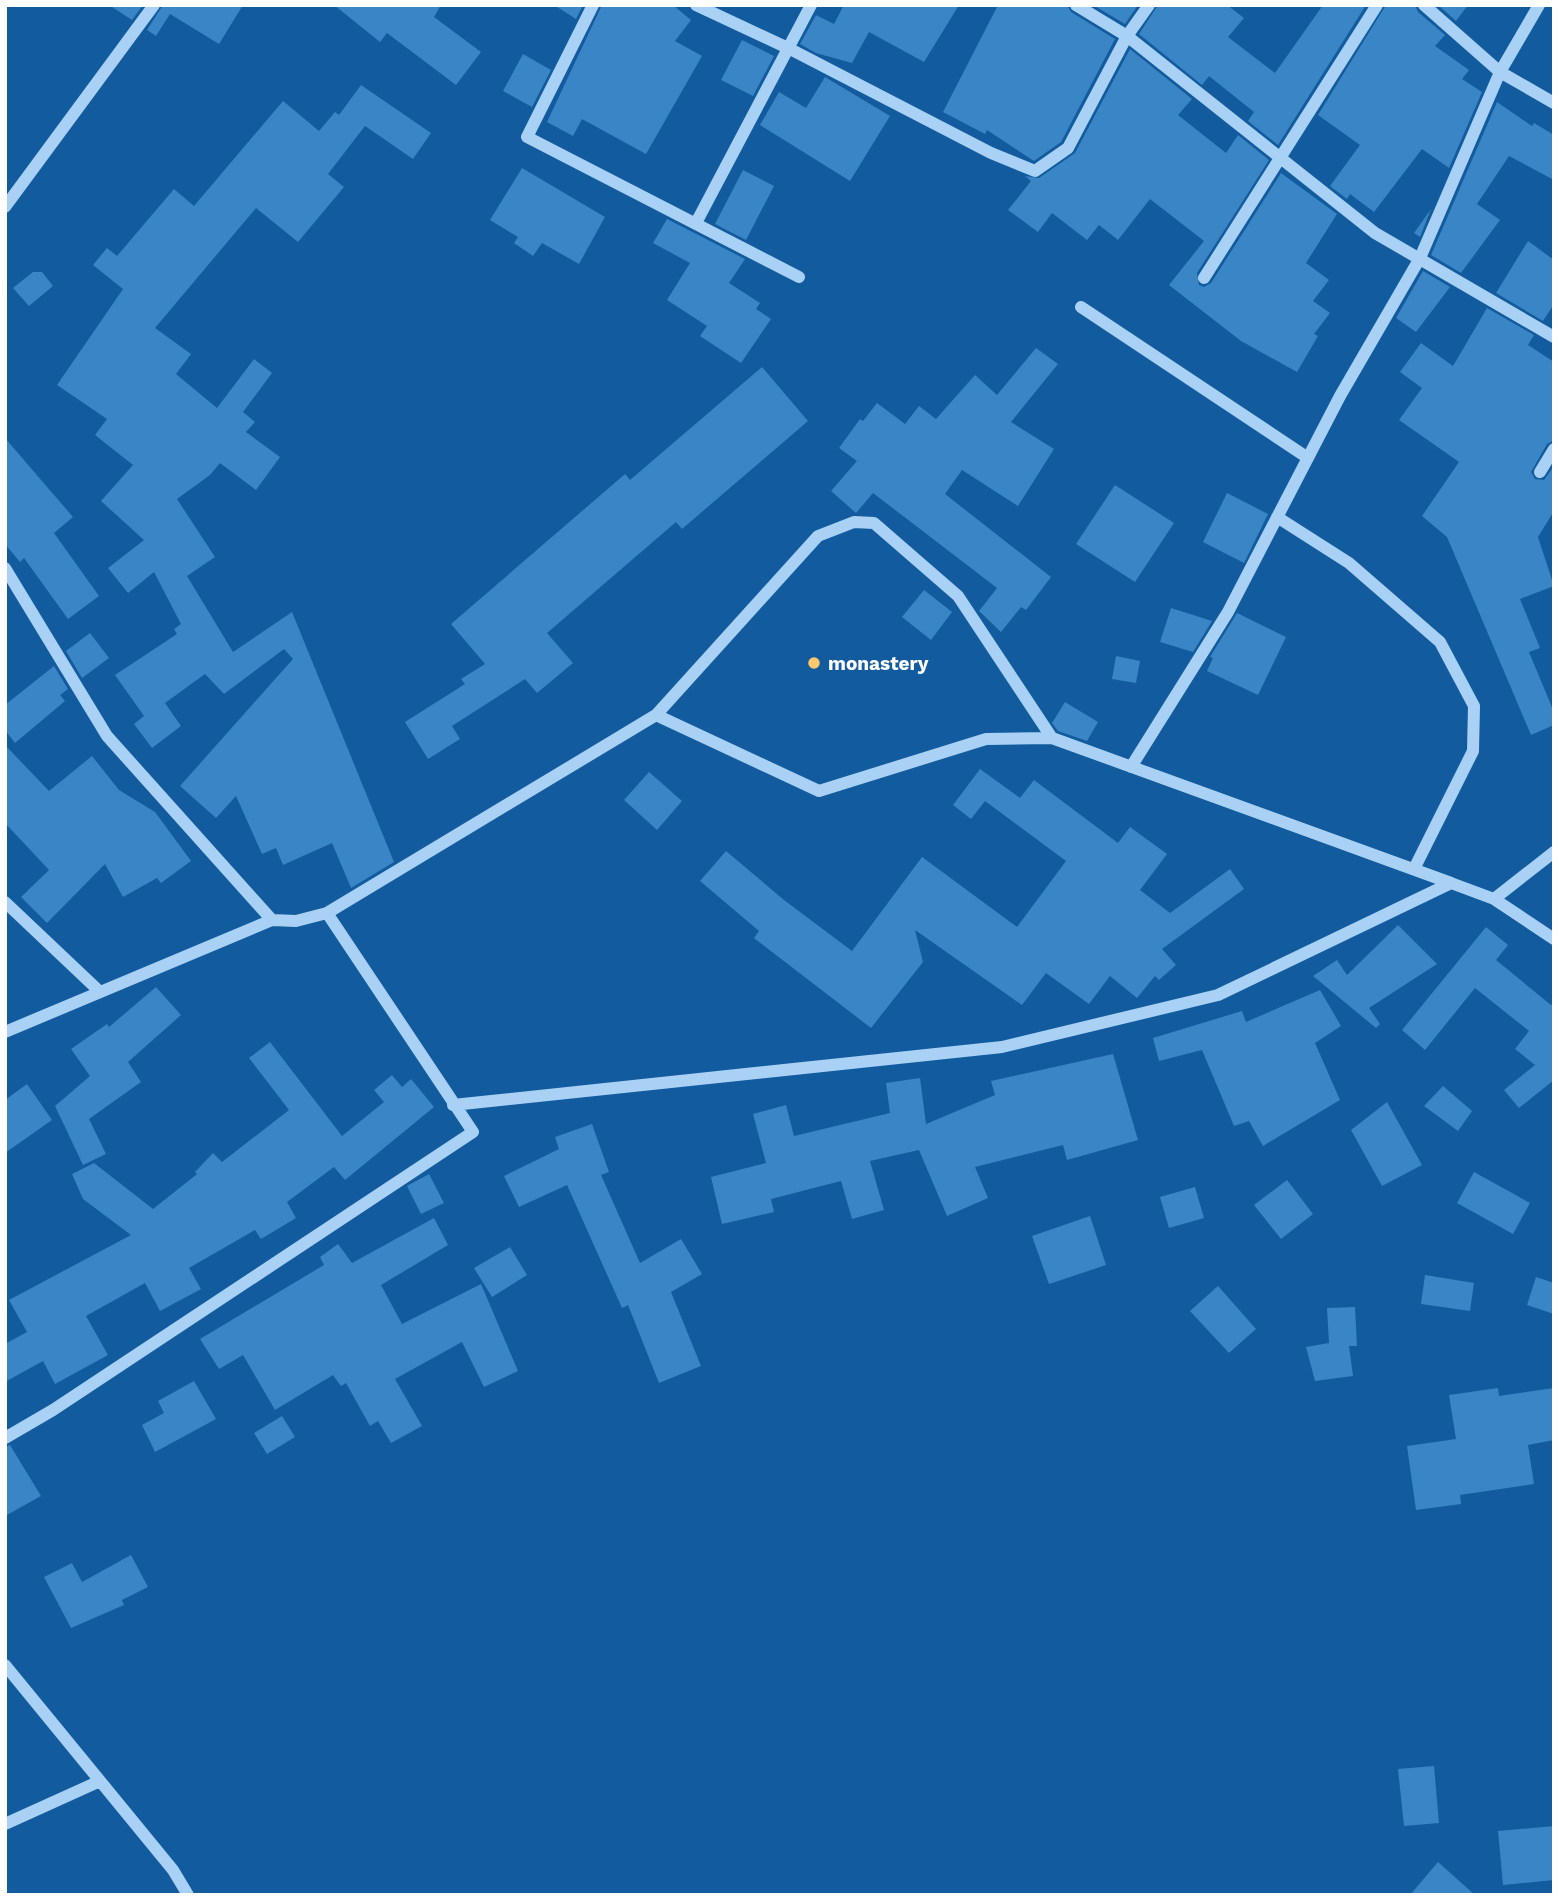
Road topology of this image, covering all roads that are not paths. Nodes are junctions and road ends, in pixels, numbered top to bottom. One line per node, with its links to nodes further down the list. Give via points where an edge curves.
1 (154, 5): 15 (street)
2 (593, 5): 16 (street, via 527,137)
3 (696, 5): 11 (street)
4 (811, 5): 11 (street)
5 (1076, 5): 10 (street)
6 (1149, 5): 10 (street)
7 (1377, 5): 14 (street)
8 (1424, 5): 12 (street)
9 (1539, 5): 12 (street)
10 (1127, 36): 11 (street, via 1068,148 1035,171 991,153); 14 (street)
11 (790, 49): 16 (street)
12 (1500, 72): 13 (street); 17 (street)
13 (1554, 103)
14 (1281, 157): 17 (street, via 1375,233); 19 (street)
15 (5, 207)
16 (696, 223): 18 (street)
17 (1420, 258): 21 (street); 23 (street)
18 (799, 276)
19 (1204, 278)
20 (1081, 307): 23 (street)
21 (1554, 337)
22 (1554, 449): 24 (street)
23 (1308, 458): 25 (street)
24 (1540, 472)
25 (1277, 517): 29 (street, via 1228,612); 31 (street, via 1349,564 1440,642 1474,706 1473,751)
26 (5, 568): 36 (street, via 107,736)
27 (656, 715): 28 (street, via 819,791 986,739); 28 (street, via 818,536 854,522 874,523 958,596); 35 (street)
28 (1052, 738): 29 (street)
29 (1130, 767): 31 (street)
30 (1554, 852): 33 (street)
31 (1414, 869): 32 (street)
32 (1451, 883): 33 (street); 40 (street, via 1218,995 1002,1047)
33 (1494, 899): 37 (street)
34 (5, 902): 38 (street)
35 (327, 913): 36 (street, via 296,921); 40 (street)
36 (272, 920): 38 (street)
37 (1554, 939)
38 (98, 990): 39 (street)
39 (5, 1032)
40 (453, 1105): 41 (street, via 473,1132)
41 (5, 1438)
42 (5, 1665): 43 (street)
43 (100, 1781): 44 (street); 45 (street)
44 (5, 1824)
45 (188, 1895)

